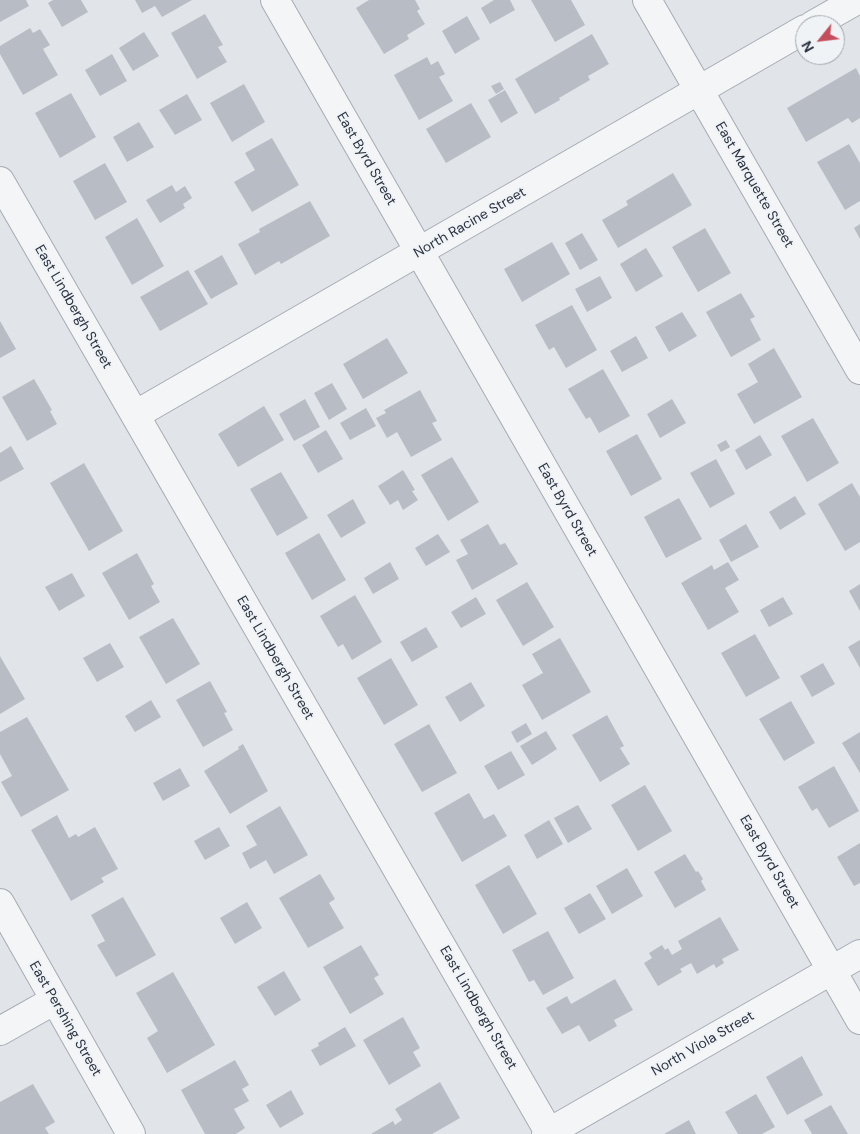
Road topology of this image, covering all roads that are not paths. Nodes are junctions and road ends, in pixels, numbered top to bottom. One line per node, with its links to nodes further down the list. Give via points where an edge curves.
1 (275, 0): 8 (street, East Byrd Street)
2 (647, 0): 6 (street, East Marquette Street)
3 (857, 0): 4 (street)
4 (831, 15)
5 (795, 36): 6 (street, North Racine Street)
6 (699, 90): 8 (street, North Racine Street); 9 (street, East Marquette Street)
7 (0, 181): 10 (street, East Lindbergh Street)
8 (419, 252): 10 (street, North Racine Street); 13 (street, East Byrd Street)
9 (860, 370)
10 (135, 415): 17 (street, East Lindbergh Street)
11 (0, 903): 14 (street, East Pershing Street)
12 (860, 954): 13 (street, North Viola Street)
13 (832, 971): 15 (street, East Byrd Street); 17 (street, North Viola Street)
14 (55, 1000): 16 (street); 18 (street, East Pershing Street)
15 (860, 1020)
16 (0, 1031)
17 (549, 1133)
18 (131, 1134)

